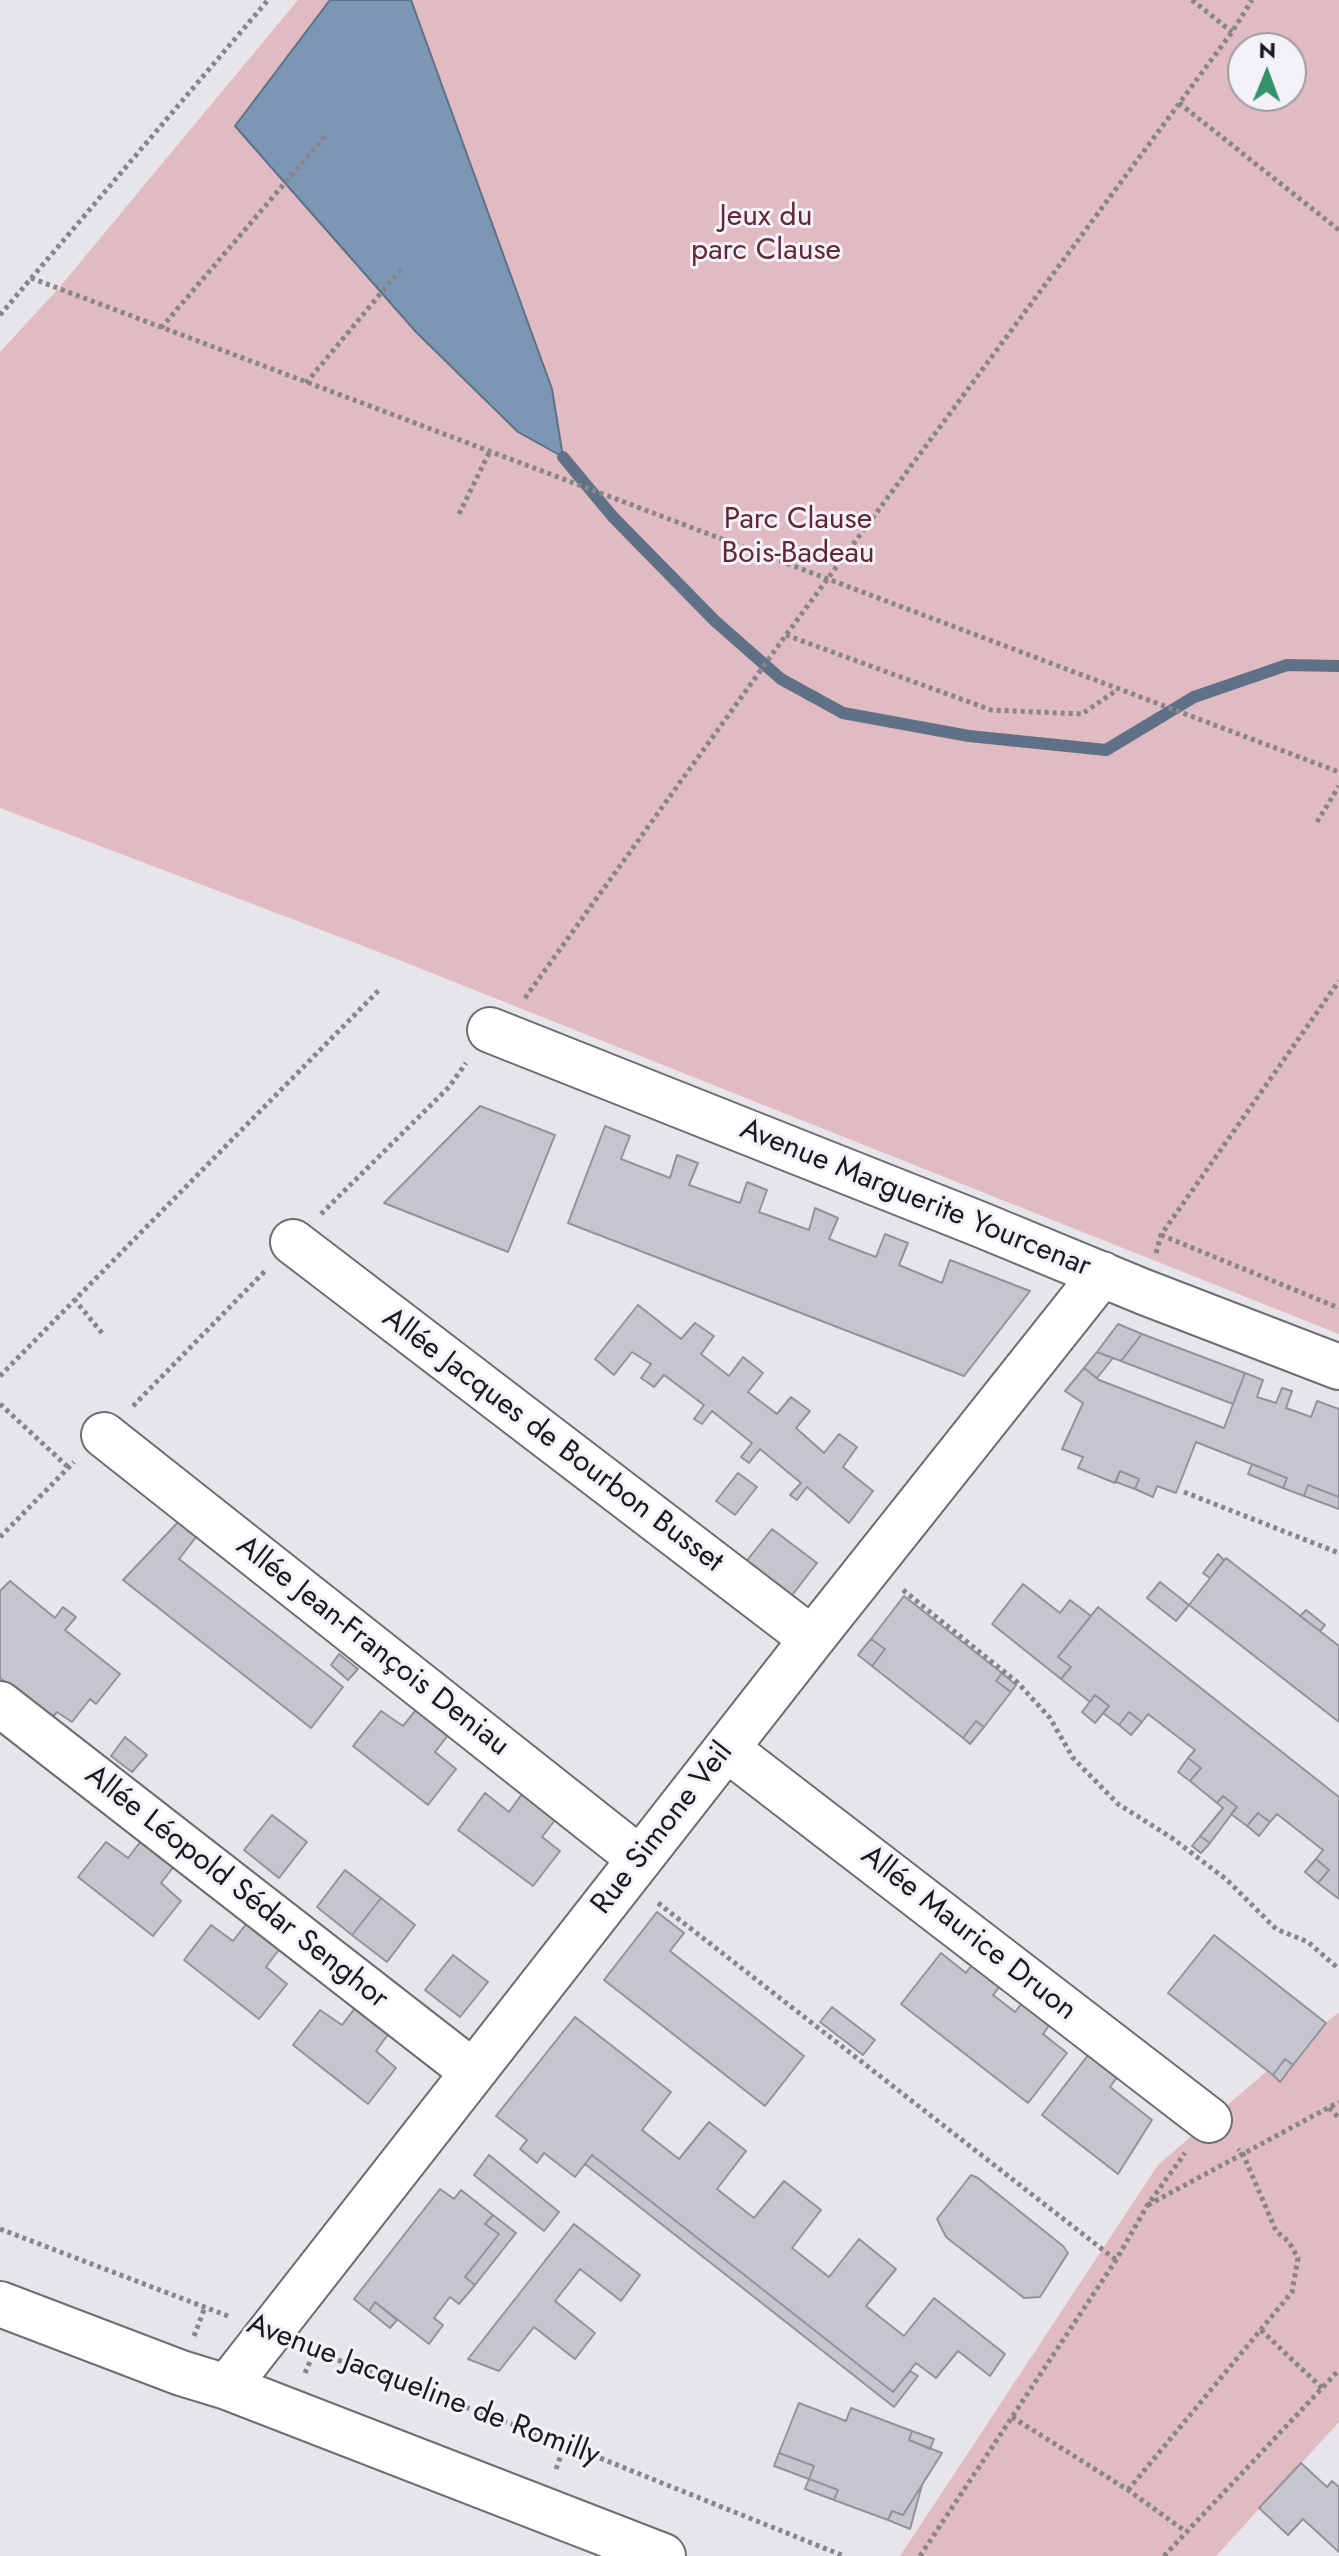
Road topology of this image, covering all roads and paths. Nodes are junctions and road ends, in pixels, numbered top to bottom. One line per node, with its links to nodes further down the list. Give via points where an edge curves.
1 (268, 0): 10 (path)
2 (1192, 0): 4 (path)
3 (1252, 0): 4 (path)
4 (1232, 32)
5 (1227, 39): 6 (path)
6 (1179, 103): 8 (path); 16 (path)
7 (325, 136): 12 (path)
8 (1339, 230)
9 (401, 269): 13 (path)
10 (31, 278): 11 (path); 12 (path)
11 (0, 315)
12 (161, 328): 13 (path)
13 (306, 383): 14 (path)
14 (489, 453): 15 (path); 16 (path)
15 (459, 514)
16 (827, 580): 17 (path); 18 (path)
17 (786, 635): 18 (path, via 991,710 1082,714); 24 (path)
18 (1118, 689): 19 (path)
19 (1339, 772)
20 (1339, 786): 21 (path)
21 (1317, 822)
22 (1339, 981): 28 (path, via 1161,1235)
23 (380, 989): 27 (path)
24 (497, 1033): 25 (path); 26 (street, Avenue Marguerite Yourcenar)
25 (293, 1242): 33 (path); 39 (street, Allée Jacques de Bourbon Busset)
26 (1102, 1274): 30 (street, Avenue Marguerite Yourcenar); 38 (street, Rue Simone Veil)
27 (74, 1299): 29 (path); 31 (path)
28 (1339, 1308)
29 (102, 1333)
30 (1339, 1367)
31 (0, 1376)
32 (0, 1404): 34 (path)
33 (104, 1435): 34 (path); 42 (street, Allée Jean-François Deniau)
34 (68, 1467): 36 (path)
35 (1184, 1492): 37 (path)
36 (0, 1537)
37 (1339, 1553)
38 (870, 1565): 39 (street, Rue Simone Veil); 43 (path, via 1018,1683 1050,1718 1073,1758 1118,1804 1227,1880 1276,1929 1308,1942)
39 (812, 1639): 41 (street, Rue Simone Veil)
40 (0, 1704): 44 (street, Allée Léopold Sédar Senghor)
41 (727, 1749): 42 (street, Rue Simone Veil); 48 (street, Allée Maurice Druon)
42 (633, 1868): 44 (street, Rue Simone Veil); 52 (path)
43 (1339, 1969)
44 (473, 2072): 55 (street, Rue Simone Veil)
45 (1339, 2102): 46 (path)
46 (1329, 2108): 47 (path); 49 (path)
47 (1339, 2118)
48 (1209, 2120): 49 (path); 50 (path)
49 (1243, 2154): 50 (path); 54 (path, via 1276,2231 1298,2258 1292,2292)
50 (1147, 2206): 52 (path)
51 (0, 2229): 55 (path, Avenue Jacqueline de Romilly)
52 (1116, 2260): 59 (path)
53 (0, 2304): 57 (street)
54 (1261, 2330): 58 (path); 60 (path)
55 (269, 2332): 57 (street, Rue Simone Veil); 63 (path, Avenue Jacqueline de Romilly)
56 (1339, 2370): 58 (path)
57 (227, 2387): 62 (street)
58 (1323, 2389): 61 (path)
59 (1012, 2417): 60 (path); 64 (path)
60 (1128, 2490): 61 (path)
61 (1185, 2531): 65 (path)
62 (663, 2556)
63 (844, 2556)
64 (920, 2556)
65 (1164, 2556)

